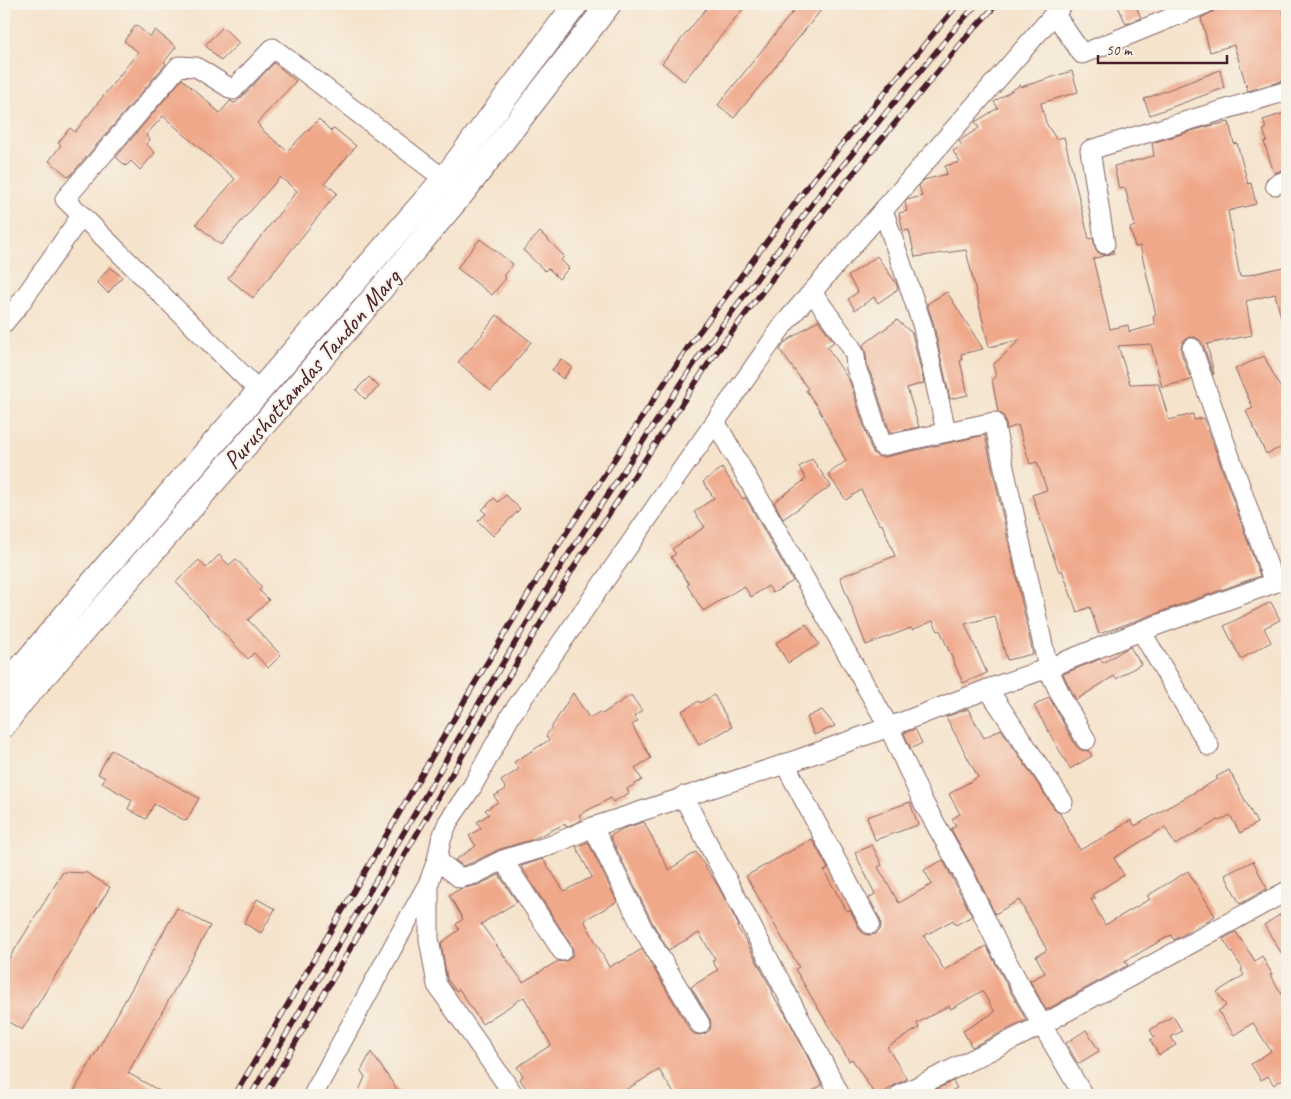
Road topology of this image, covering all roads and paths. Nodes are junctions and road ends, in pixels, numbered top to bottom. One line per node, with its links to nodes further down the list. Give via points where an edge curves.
1 (576, 4): 6 (main road)
2 (609, 4): 21 (main road, Purushottamdas Tandon Marg, via 446,213)
3 (1205, 4): 4 (street, via 1082,54)
4 (1059, 8): 7 (street)
5 (1287, 91): 9 (street, via 1090,150)
6 (444, 179): 8 (street, via 273,48 232,90 196,67 180,66 65,199); 13 (main road)
7 (882, 210): 10 (street); 15 (street, via 922,324)
8 (81, 216): 11 (street); 13 (street)
9 (1105, 244)
10 (812, 292): 14 (street, via 784,324); 15 (street, via 855,355 856,368 882,446)
11 (4, 323)
12 (1192, 348): 16 (street)
13 (260, 392): 19 (main road)
14 (716, 423): 22 (street); 29 (street, via 511,715 472,787 448,822)
15 (946, 432): 18 (street, via 994,422)
16 (1281, 579): 17 (street)
17 (1141, 631): 18 (street); 24 (street)
18 (1048, 668): 20 (street); 23 (street)
19 (4, 688)
20 (988, 689): 22 (street); 27 (street)
21 (4, 725)
22 (889, 727): 25 (street); 36 (street, via 922,800)
23 (1086, 740)
24 (1209, 746)
25 (785, 764): 26 (street); 33 (street)
26 (683, 796): 28 (street); 39 (street)
27 (1063, 802)
28 (593, 827): 30 (street, via 552,845); 35 (street, via 643,928)
29 (437, 860): 30 (street, via 460,878); 31 (street)
30 (503, 860): 34 (street)
31 (428, 882): 37 (street); 38 (street, via 429,939 437,985)
32 (1287, 891): 36 (street)
33 (870, 924)
34 (562, 951)
35 (700, 1024)
36 (1042, 1024): 40 (street); 41 (street)
37 (313, 1095)
38 (514, 1095)
39 (840, 1095)
40 (900, 1095)
41 (1083, 1095)

